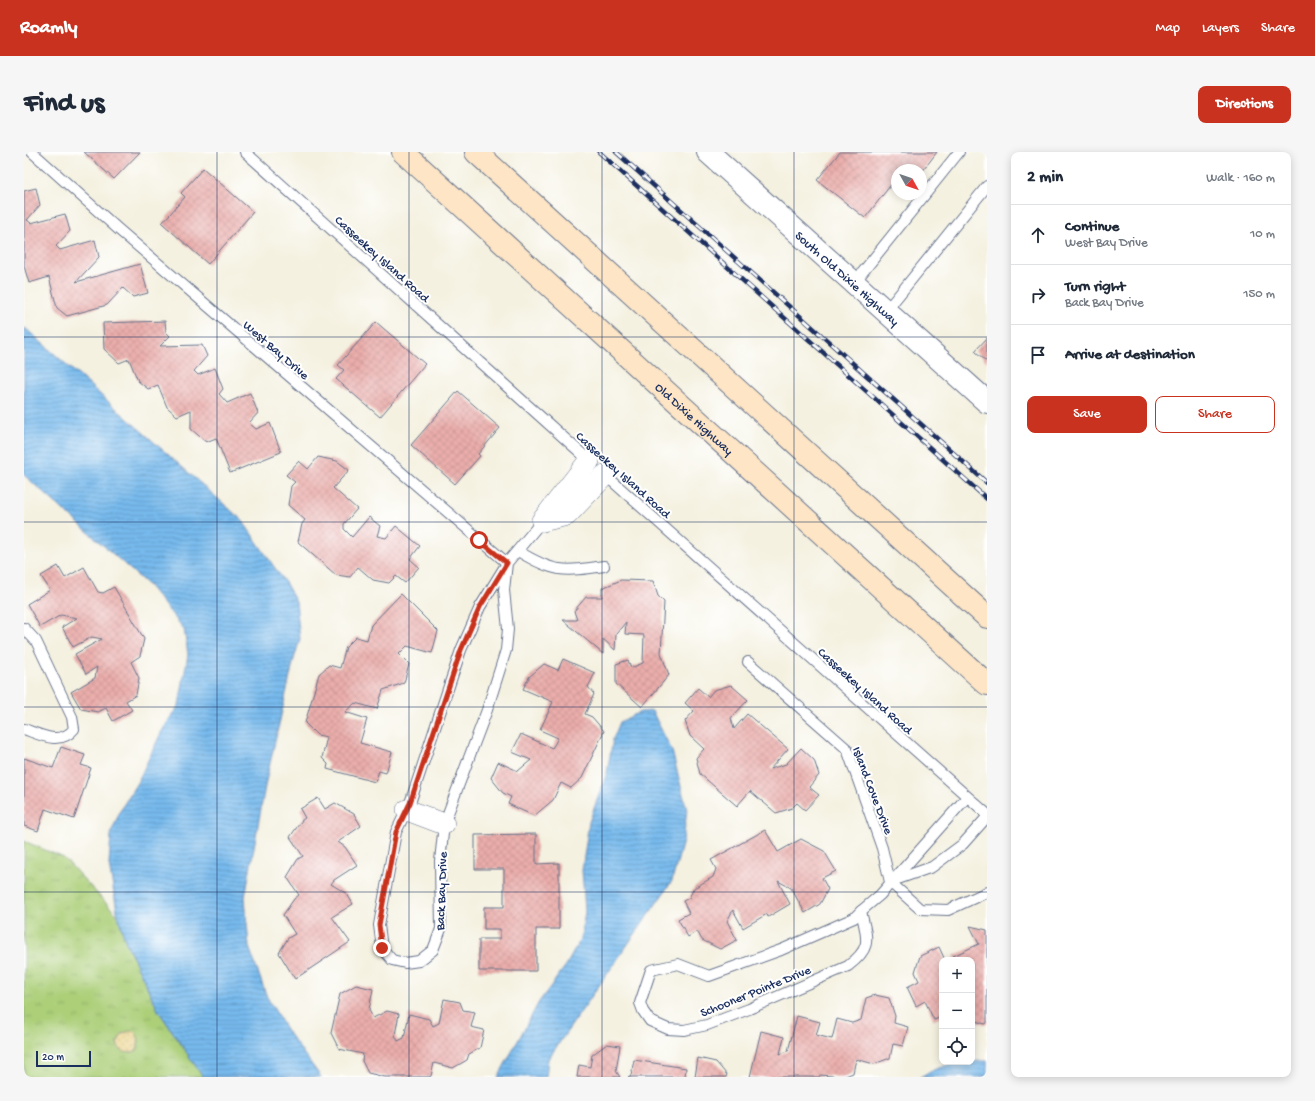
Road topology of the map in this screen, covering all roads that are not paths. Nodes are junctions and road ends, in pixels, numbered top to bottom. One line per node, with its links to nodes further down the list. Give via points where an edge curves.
1 (32, 152): 15 (lane, West Bay Drive, via 136,245)
2 (245, 152): 11 (lane, Casseekey Island Road)
3 (403, 152): 20 (main road, Old Dixie Highway)
4 (476, 152): 17 (main road)
5 (708, 152): 8 (street, South Old Dixie Highway)
6 (959, 152): 8 (lane)
7 (987, 186): 9 (lane)
8 (854, 283): 9 (street, South Old Dixie Highway)
9 (886, 312): 10 (street, South Old Dixie Highway)
10 (987, 402)
11 (589, 461): 12 (lane, Casseekey Island Road); 13 (street, Back Bay Drive)
12 (605, 475): 13 (street, via 567,515); 22 (lane, Casseekey Island Road)
13 (542, 521): 14 (lane, Back Bay Drive)
14 (518, 551): 15 (lane, Back Bay Drive); 16 (lane, via 541,565 567,571)
15 (507, 563): 23 (lane, Back Bay Drive, via 480,607 461,650); 25 (lane, Back Bay Drive, via 504,590 508,629 506,650 487,710)
16 (604, 566)
17 (987, 617)
18 (24, 628): 21 (lane, via 36,640 72,717 74,729 62,739 53,739)
19 (748, 662): 26 (lane, Island Cove Drive, via 847,749 882,848)
20 (987, 684)
21 (24, 729)
22 (967, 797): 24 (lane, Casseekey Island Road); 26 (lane, Schooner Pointe Drive)
23 (407, 810): 25 (street); 25 (lane, Back Bay Drive, via 396,832 379,925 382,948 392,960 405,963 419,961 433,950 441,929 440,861)
24 (987, 816): 26 (lane, Schooner Pointe Drive, via 963,844 932,866)
25 (444, 824)
26 (890, 882): 27 (lane, via 920,909 948,910); 28 (lane, Schooner Pointe Drive, via 880,895)
27 (987, 892)
28 (861, 911): 28 (lane, Schooner Pointe Drive, via 854,918 781,950 708,976 678,964 651,970 640,1002 643,1011 650,1021 668,1029 684,1030 707,1025 848,966 862,956 867,941)

